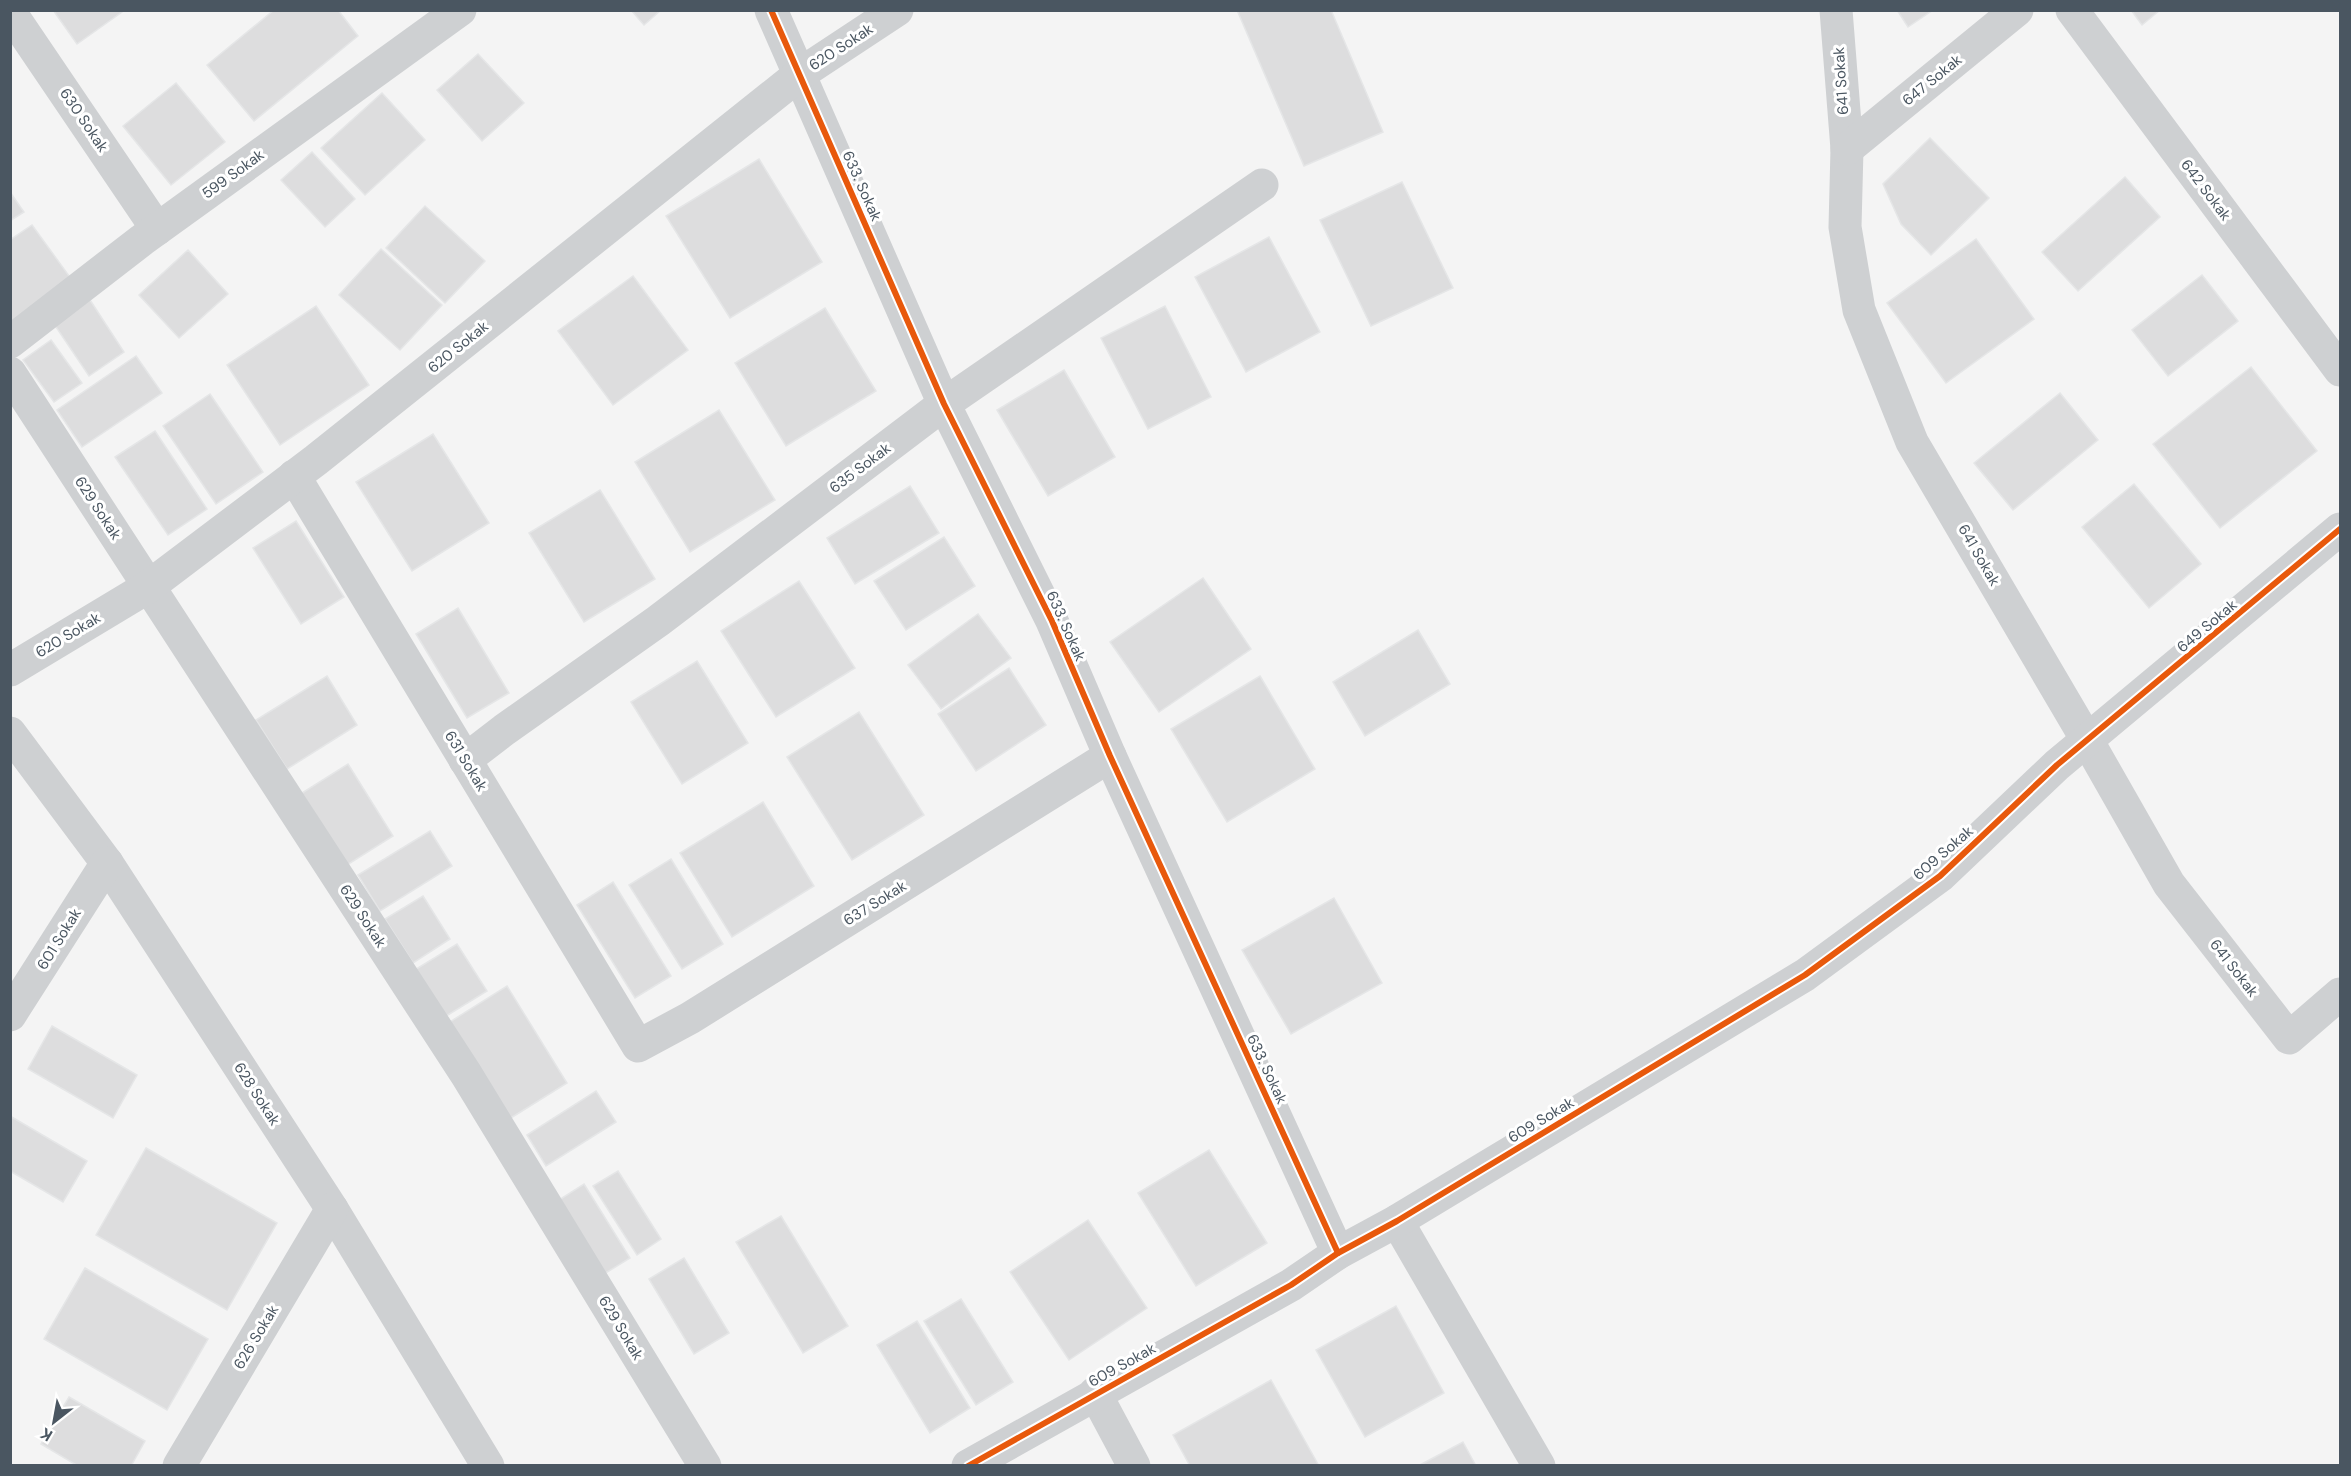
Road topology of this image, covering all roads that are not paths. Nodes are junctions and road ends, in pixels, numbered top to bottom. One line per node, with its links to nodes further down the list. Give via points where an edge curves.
1 (460, 10): 11 (street, 599 Sokak)
2 (771, 10): 8 (street, 633. Sokak)
3 (897, 10): 8 (street, 620 Sokak)
4 (1836, 10): 9 (street, 641 Sokak)
5 (2017, 10): 9 (street, 647 Sokak)
6 (2072, 10): 13 (street, 642 Sokak)
7 (10, 12): 11 (street, 630 Sokak)
8 (800, 74): 15 (street, 633. Sokak); 16 (street, 620 Sokak)
9 (1847, 149): 21 (street, 641 Sokak, via 1845,227 1859,310 1908,431)
10 (1262, 185): 15 (street, 635 Sokak)
11 (157, 229): 12 (street, 599 Sokak)
12 (10, 342)
13 (2340, 370)
14 (10, 373): 18 (street, 629 Sokak)
15 (944, 404): 22 (street, 633. Sokak, via 1052,621); 23 (street, 635 Sokak, via 658,621)
16 (294, 476): 18 (street, 620 Sokak); 23 (street, 631 Sokak)
17 (2340, 529): 21 (street, 649 Sokak)
18 (148, 587): 19 (street, 620 Sokak); 34 (street, 629 Sokak, via 466,1074)
19 (10, 670)
20 (10, 733): 24 (street, 628 Sokak)
21 (2087, 740): 25 (street, 641 Sokak, via 2169,884 2289,1038); 29 (street, 609 Sokak, via 1940,876 1805,975)
22 (1110, 756): 27 (street, 637 Sokak, via 700,1012); 30 (street, 633. Sokak)
23 (465, 760): 27 (street, 631 Sokak)
24 (107, 863): 26 (street, 601 Sokak); 28 (street, 628 Sokak)
25 (2340, 994)
26 (10, 1015)
27 (638, 1046)
28 (332, 1209): 32 (street, 626 Sokak); 33 (street, 628 Sokak)
29 (1397, 1221): 30 (street, 609 Sokak); 37 (street)
30 (1338, 1253): 31 (street, 609 Sokak, via 1291,1285)
31 (1095, 1393): 35 (street, 609 Sokak); 36 (street)
32 (179, 1466)
33 (488, 1466)
34 (705, 1466)
35 (968, 1466)
36 (1134, 1466)
37 (1539, 1466)

